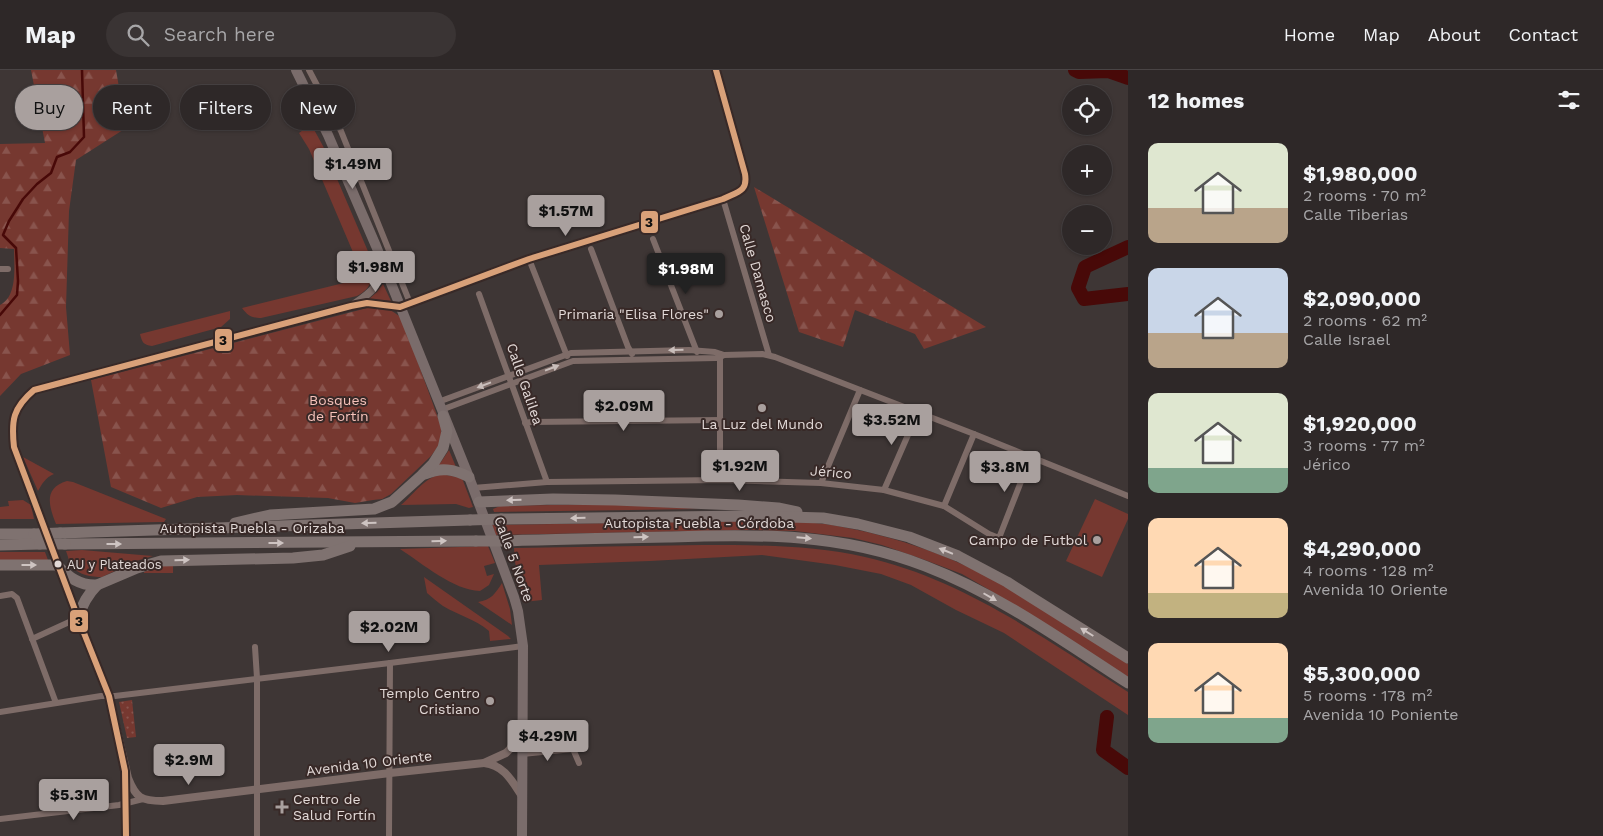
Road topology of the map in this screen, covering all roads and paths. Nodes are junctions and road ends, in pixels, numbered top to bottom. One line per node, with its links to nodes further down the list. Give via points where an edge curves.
1 (296, 70): 6 (main road, Calle 5 Norte)
2 (309, 70): 12 (street, via 340,131)
3 (716, 70): 4 (street, via 746,181 743,190)
4 (723, 199): 8 (street); 18 (street, Calle Damasco)
5 (653, 239): 15 (street)
6 (376, 246): 12 (main road, Calle 5 Norte); 13 (street, via 380,277 366,296)
7 (591, 248): 14 (street)
8 (530, 259): 12 (street); 16 (street)
9 (8, 268): 10 (street)
10 (0, 269)
11 (479, 294): 22 (street, Calle Galilea)
12 (405, 305): 13 (street, via 367,303); 25 (main road, Calle 5 Norte)
13 (351, 306): 50 (street, via 34,390 18,406 13,419 14,447)
14 (631, 351): 15 (street, one-way to 14); 16 (street); 20 (street)
15 (696, 351): 17 (street); 19 (street)
16 (567, 354): 21 (street); 22 (street)
17 (721, 355): 18 (street); 19 (street); 27 (street)
18 (769, 355): 24 (street)
19 (698, 358): 20 (street)
20 (635, 360): 21 (street)
21 (569, 362): 23 (street, one-way to 21)
22 (509, 376): 23 (street, Calle Galilea); 25 (street, one-way to 25)
23 (512, 383): 25 (street); 28 (street, Calle Galilea)
24 (860, 390): 26 (street); 35 (street)
25 (441, 409): 31 (highway, via 447,432 443,448); 32 (main road, Calle 5 Norte)
26 (918, 412): 29 (street); 37 (street)
27 (721, 420): 28 (street); 33 (street)
28 (525, 423): 34 (street, Calle Galilea)
29 (974, 434): 30 (street); 40 (street)
30 (1031, 456): 38 (street); 40 (street, Jérico, via 999,538)
31 (422, 476): 32 (highway, via 449,469); 43 (highway, via 392,502 374,509 270,515)
32 (469, 477): 36 (main road, Calle 5 Norte)
33 (720, 480): 34 (street, Jérico); 35 (street, Jérico)
34 (547, 482): 36 (street, Jérico)
35 (822, 483): 37 (street, Jérico)
36 (473, 488): 39 (main road, Calle 5 Norte)
37 (884, 490): 40 (street, Jérico)
38 (1128, 496)
39 (478, 502): 41 (highway, one-way to 39, via 778,508 738,505 553,499); 56 (main road, Calle 5 Norte, via 514,597)
40 (944, 506)
41 (824, 518): 42 (highway, Autopista Puebla - Córdoba, one-way to 42); 57 (highway, Autopista Puebla - Córdoba, one-way to 41, via 1007,582 958,556 886,530)
42 (501, 519): 43 (highway, Autopista Puebla - Orizaba, one-way to 43, bridge)
43 (219, 528): 45 (highway, Autopista Puebla - Orizaba)
44 (0, 534): 45 (highway, Autopista Puebla - Orizaba, bridge, via 34,534)
45 (63, 539): 47 (highway, Autopista Puebla - Orizaba, one-way to 47); 48 (highway, Autopista Puebla - Orizaba, bridge, via 40,544)
46 (505, 541): 47 (highway, Autopista Puebla - Orizaba, one-way to 46, bridge); 60 (highway, Autopista Puebla - Córdoba, one-way to 60, via 749,535 856,545 924,565 972,586)
47 (361, 542): 51 (highway, one-way to 47, via 161,561 293,558 323,554)
48 (0, 545)
49 (0, 565): 50 (highway, one-way to 50)
50 (57, 565): 51 (highway, via 72,579); 53 (street)
51 (97, 585): 53 (highway, via 87,597)
52 (0, 596): 54 (street, via 12,594 17,598)
53 (78, 618): 54 (street); 61 (street)
54 (32, 639): 62 (street)
55 (255, 646): 59 (street)
56 (523, 646): 58 (street); 64 (main road, Calle 5 Norte)
57 (1128, 658)
58 (390, 663): 59 (street); 69 (street)
59 (257, 678): 61 (street); 70 (street)
60 (1128, 683)
61 (109, 696): 62 (street); 68 (street)
62 (56, 703): 63 (street)
63 (0, 712)
64 (522, 724): 65 (main road, Calle 5 Norte); 66 (street, via 506,753)
65 (522, 754): 67 (street, via 573,749); 71 (main road, Calle 5 Norte)
66 (484, 763): 69 (street, Avenida 10 Oriente); 71 (street, via 504,771)
67 (579, 763)
68 (125, 771): 72 (street, via 132,789); 73 (street)
69 (390, 772): 70 (street, Avenida 10 Oriente); 77 (street)
70 (257, 788): 72 (street, Avenida 10 Oriente, via 162,801); 76 (street)
71 (522, 796): 78 (main road, Calle 5 Norte)
72 (143, 799): 73 (street)
73 (125, 804): 74 (street); 75 (street)
74 (0, 820)
75 (126, 836)
76 (257, 836)
77 (389, 836)
78 (522, 836)

